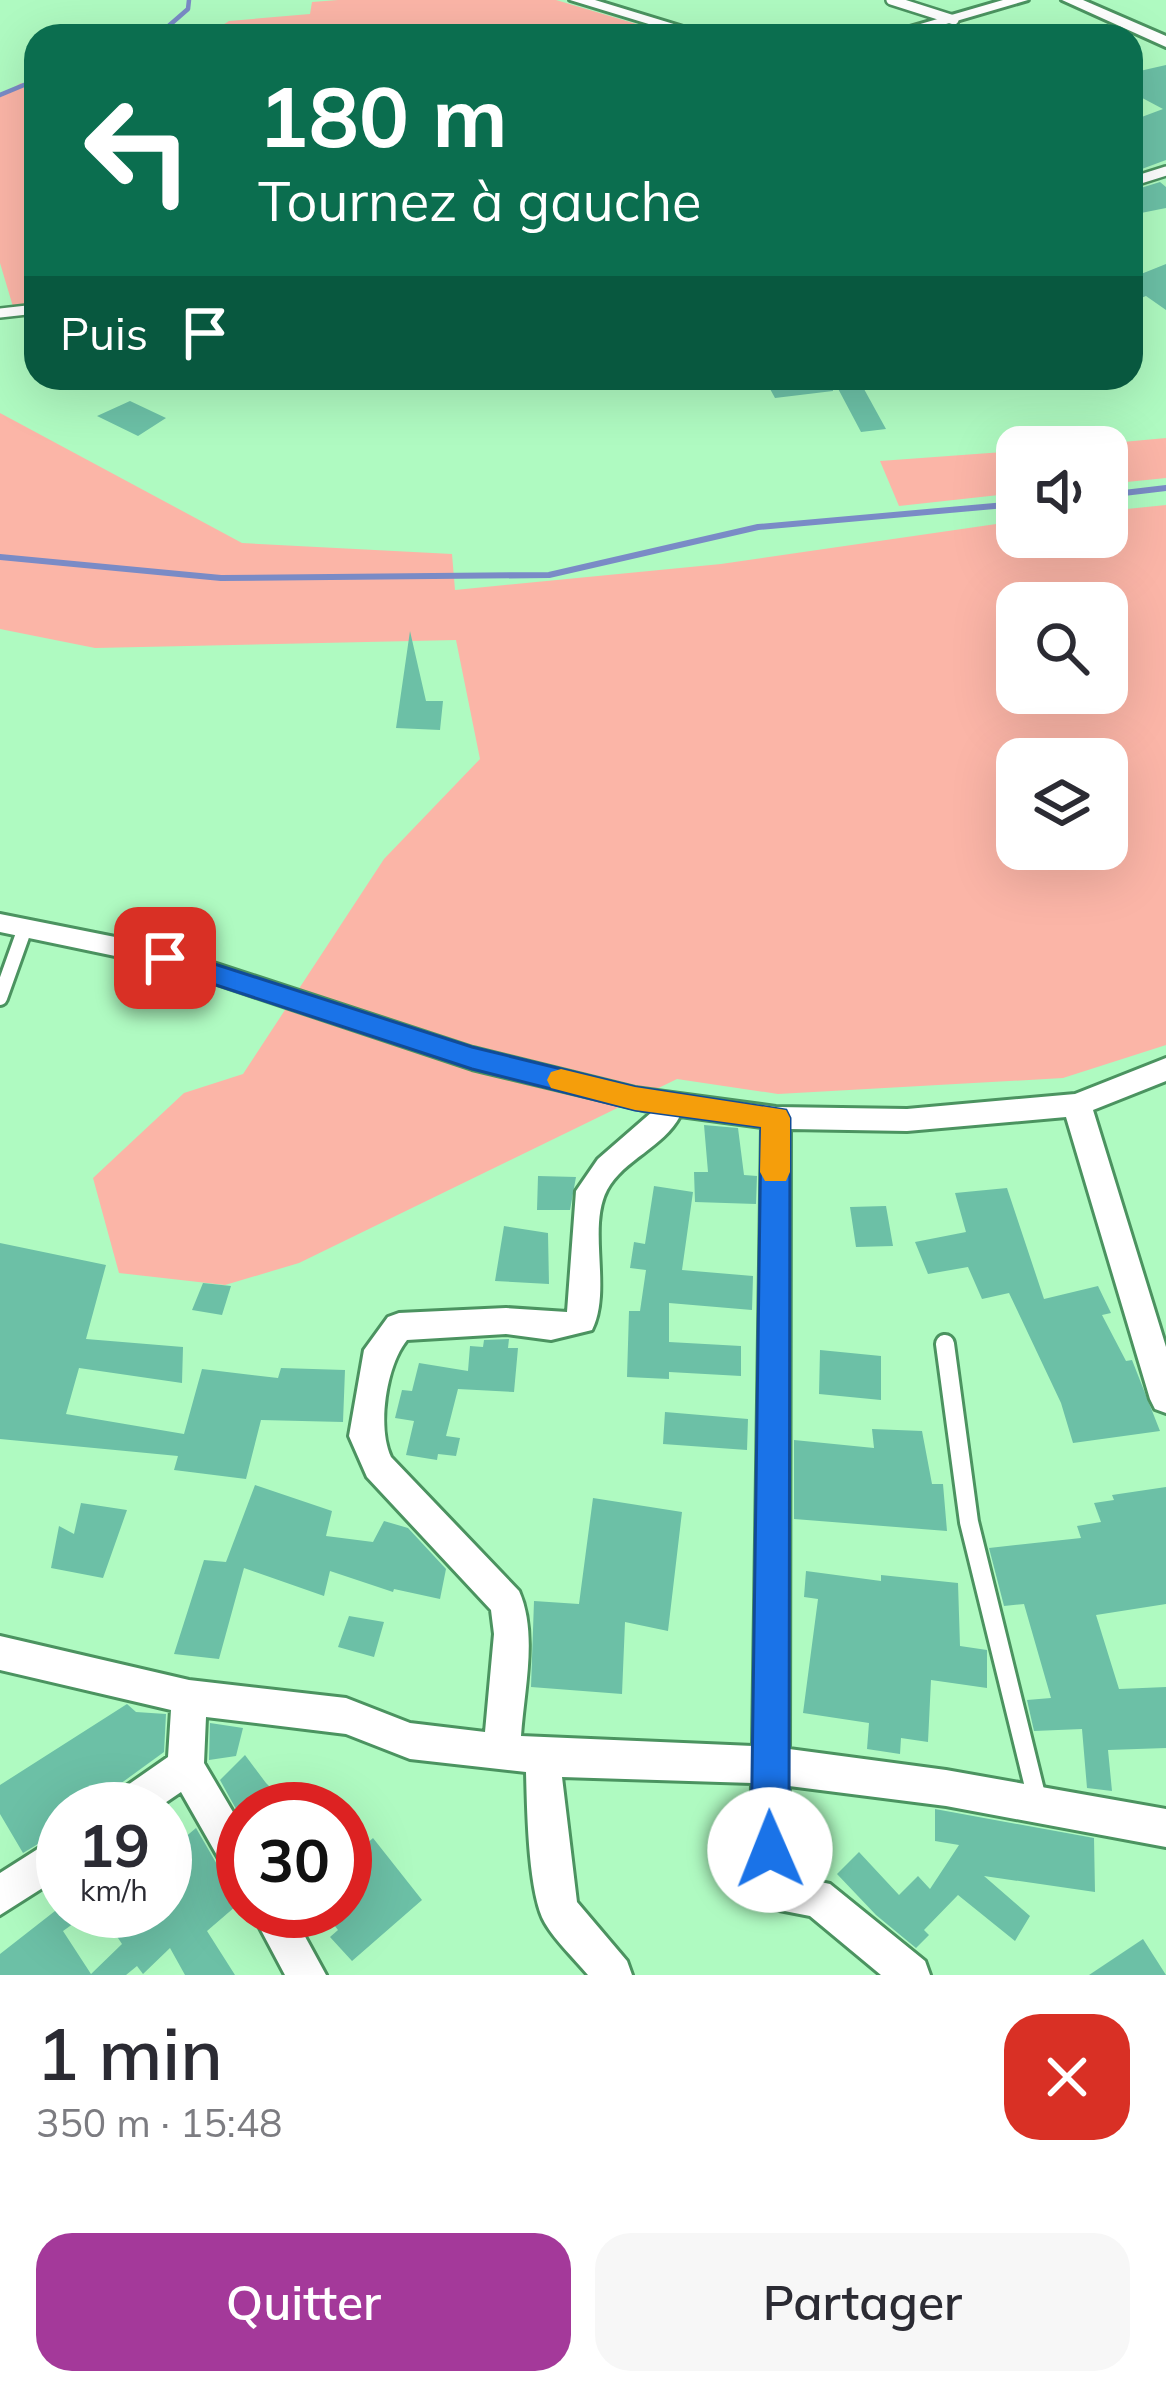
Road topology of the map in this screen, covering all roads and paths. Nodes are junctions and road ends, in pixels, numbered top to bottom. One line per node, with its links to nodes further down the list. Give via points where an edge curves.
1 (578, 0): 6 (street)
2 (891, 0): 5 (lane)
3 (1020, 0): 5 (street)
4 (1070, 0): 8 (street)
5 (954, 20): 7 (street)
6 (663, 24)
7 (937, 24)
8 (1123, 24)
9 (12, 925): 10 (lane); 12 (street, via 165,958 472,1058)
10 (0, 998)
11 (1166, 1069): 13 (street)
12 (672, 1104): 14 (street); 19 (street, via 663,1125 589,1195 581,1321 555,1330 508,1321 399,1326 380,1350 365,1436 379,1467 507,1603 512,1634)
13 (1077, 1105): 14 (street, via 907,1120); 16 (street)
14 (776, 1118): 21 (street)
15 (945, 1344): 24 (lane, via 969,1522)
16 (1166, 1399)
17 (0, 1653): 18 (street)
18 (189, 1697): 19 (street, via 346,1716 410,1741); 22 (street)
19 (502, 1751): 20 (street)
20 (543, 1756): 21 (street); 31 (street, via 559,1910)
21 (769, 1765): 24 (street); 32 (street, via 770,1850 782,1895 817,1897)
22 (186, 1766): 23 (street); 25 (street)
23 (163, 1782)
24 (1038, 1803): 26 (street)
25 (216, 1818)
26 (1166, 1828)
27 (36, 1871): 28 (street)
28 (0, 1896)
29 (286, 1938): 30 (street)
30 (307, 1975)
31 (613, 1975)
32 (910, 1975)

